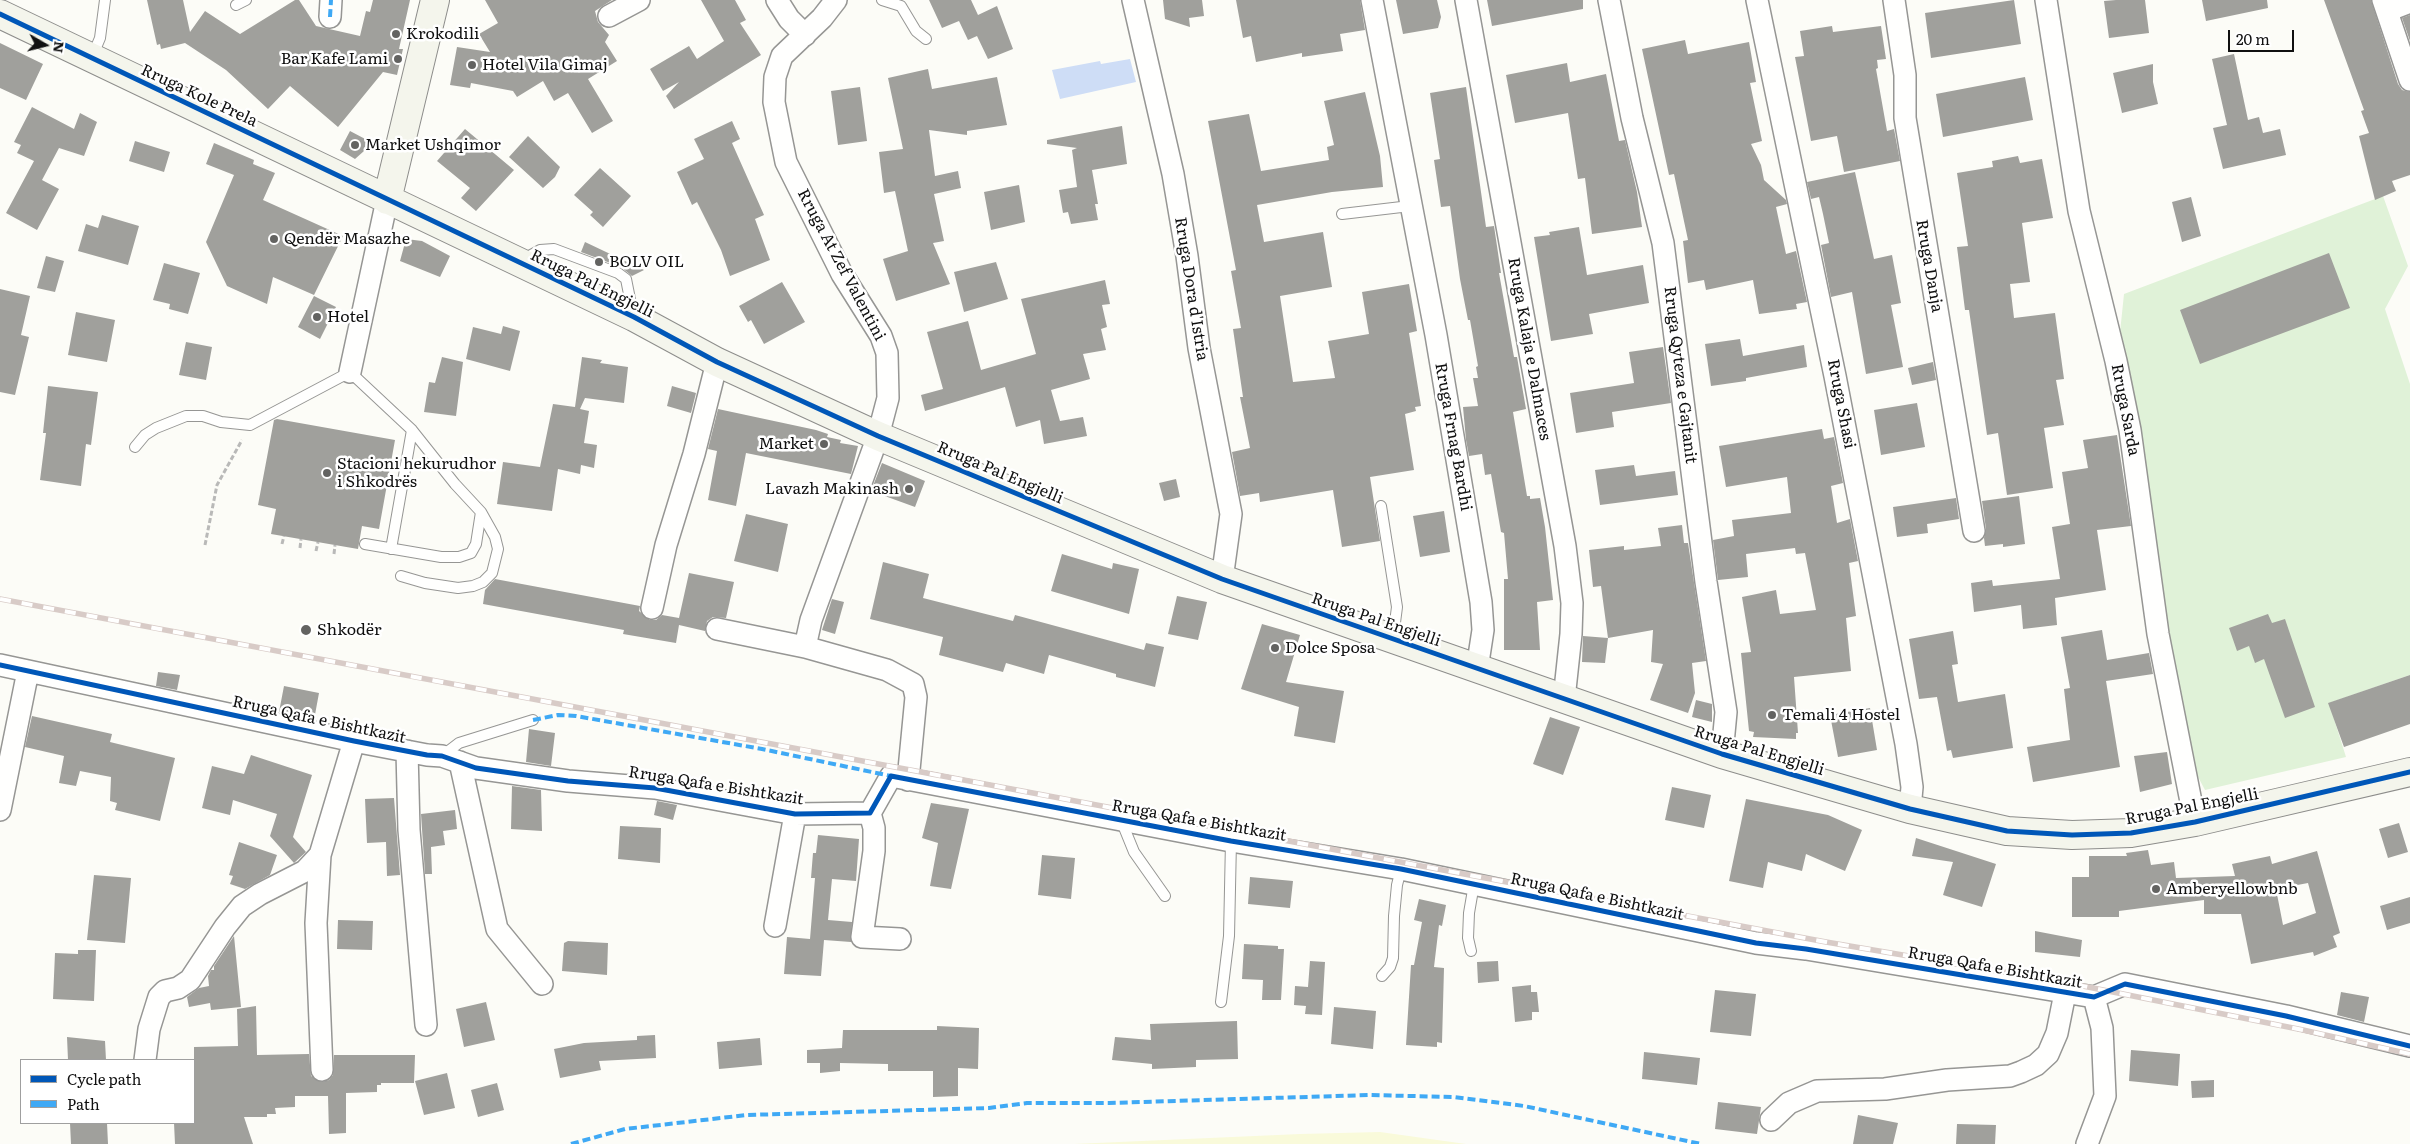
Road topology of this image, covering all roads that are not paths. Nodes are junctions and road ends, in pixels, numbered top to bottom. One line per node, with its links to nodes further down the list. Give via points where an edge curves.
1 (105, 0): 22 (lane, via 100,38)
2 (246, 0): 16 (lane)
3 (434, 0): 24 (main road)
4 (639, 0): 19 (street)
5 (777, 0): 20 (street)
6 (836, 0): 20 (street, Rruga At Zef Valentini)
7 (882, 0): 21 (lane, via 901,6 916,31)
8 (1133, 0): 38 (street, Rruga Dora d'Istria, via 1173,174 1200,348 1231,514)
9 (1372, 0): 25 (street, Rruga Frnag Bardhi)
10 (1466, 0): 46 (street, Rruga Kalaja e Dalmaces, via 1564,546 1572,610)
11 (1609, 0): 50 (street, Rruga Qyteza e Gajtanit, via 1632,118 1663,243 1706,582 1726,712)
12 (1757, 0): 54 (street, Rruga Shasi, via 1836,376 1912,776)
13 (1894, 0): 34 (street, Rruga Danja, via 1905,75 1905,118)
14 (2046, 0): 59 (street, Rruga Sarda, via 2079,211 2130,430 2158,634)
15 (2410, 2): 17 (street)
16 (236, 6)
17 (2385, 6): 23 (street)
18 (0, 14): 22 (main road, Rruga Kole Prela)
19 (609, 16)
20 (805, 35): 30 (street, Rruga At Zef Valentini, via 782,56 775,77 778,128 786,162 842,274 872,319 887,353 888,398)
21 (926, 39)
22 (92, 59): 24 (main road, Rruga Kole Prela)
23 (2410, 80)
24 (388, 200): 27 (main road, Rruga Pal Engjelli, via 634,317); 28 (street)
25 (1410, 206): 26 (lane); 44 (street, Rruga Frnag Bardhi, via 1436,335 1481,602 1484,630)
26 (1342, 214)
27 (717, 362): 30 (main road, Rruga Pal Engjelli); 39 (street, via 694,454 666,545)
28 (350, 372): 29 (lane); 31 (lane, via 250,424 186,416 156,428)
29 (412, 430): 33 (lane); 36 (lane)
30 (878, 436): 38 (main road, Rruga Pal Engjelli); 42 (street, via 811,620)
31 (135, 447)
32 (1381, 506): 41 (lane, Rruga Pal Engjelli, via 1397,608)
33 (482, 512): 36 (lane, via 476,544 471,552 459,557); 37 (lane, via 498,550 492,573 483,582 458,588)
34 (1974, 531)
35 (364, 544): 36 (lane)
36 (390, 549)
37 (401, 576)
38 (1222, 579): 41 (main road, Rruga Pal Engjelli)
39 (652, 608)
40 (717, 629): 42 (street)
41 (1392, 640): 44 (main road, Rruga Pal Engjelli)
42 (805, 647): 53 (street, via 887,670 913,684 916,697)
43 (0, 666): 45 (street, Rruga Qafa e Bishtkazit)
44 (1477, 668): 46 (main road, Rruga Pal Engjelli)
45 (28, 671): 48 (street, Rruga Qafa e Bishtkazit); 55 (street)
46 (1564, 699): 50 (main road, Rruga Pal Engjelli)
47 (533, 720): 51 (lane, via 459,743)
48 (354, 741): 49 (street, Rruga Qafa e Bishtkazit); 61 (street, Rruga Qafa e Bishtkazit)
49 (406, 751): 51 (street, Rruga Qafa e Bishtkazit); 73 (street, Rruga Qafa e Bishtkazit, via 409,830)
50 (1722, 754): 54 (main road, Rruga Pal Engjelli)
51 (451, 759): 57 (street, Rruga Qafa e Bishtkazit, via 476,768 655,788); 69 (street, via 497,929)
52 (2410, 772): 59 (main road, Rruga Pal Engjelli)
53 (908, 780): 56 (street, Rruga Qafa e Bishtkazit, via 891,776); 58 (street, Rruga Qafa e Bishtkazit)
54 (1910, 809): 59 (main road, Rruga Pal Engjelli, via 2008,831 2072,835 2131,833)
55 (0, 810)
56 (870, 813): 57 (street, Rruga Qafa e Bishtkazit); 66 (street, via 874,851 862,936)
57 (795, 814): 65 (street, Rruga Qafa e Bishtkazit)
58 (1121, 820): 60 (street, Rruga Qafa e Bishtkazit); 64 (lane, Rruga Qafa e Bishtkazit, via 1134,852)
59 (2195, 822)
60 (1231, 842): 62 (street, Rruga Qafa e Bishtkazit); 72 (lane, Rruga Qafa e Bishtkazit, via 1229,936)
61 (320, 855): 75 (street, Rruga Qafa e Bishtkazit, via 305,871 242,906 190,980 158,997); 76 (street, Rruga Qafa e Bishtkazit, via 316,923)
62 (1401, 869): 63 (street, Rruga Qafa e Bishtkazit); 68 (lane, via 1394,916 1393,958)
63 (1474, 884): 67 (lane, via 1468,929); 70 (street, Rruga Qafa e Bishtkazit, via 1756,943)
64 (1165, 896)
65 (775, 926)
66 (900, 939)
67 (1471, 951)
68 (1382, 976)
69 (542, 984)
70 (2065, 993): 71 (street, Rruga Qafa e Bishtkazit); 77 (street, Rruga Qafa e Bishtkazit, via 2057,1033 2048,1054 2021,1072 2010,1076 1947,1080 1885,1089 1817,1091 1789,1103)
71 (2094, 998): 74 (street, Rruga Qafa e Bishtkazit, via 2125,984 2286,1016); 78 (street, via 2102,1028 2104,1096)
72 (1222, 1002)
73 (426, 1025)
74 (2410, 1046)
75 (145, 1059)
76 (322, 1070)
77 (1771, 1120)
78 (2087, 1144)

